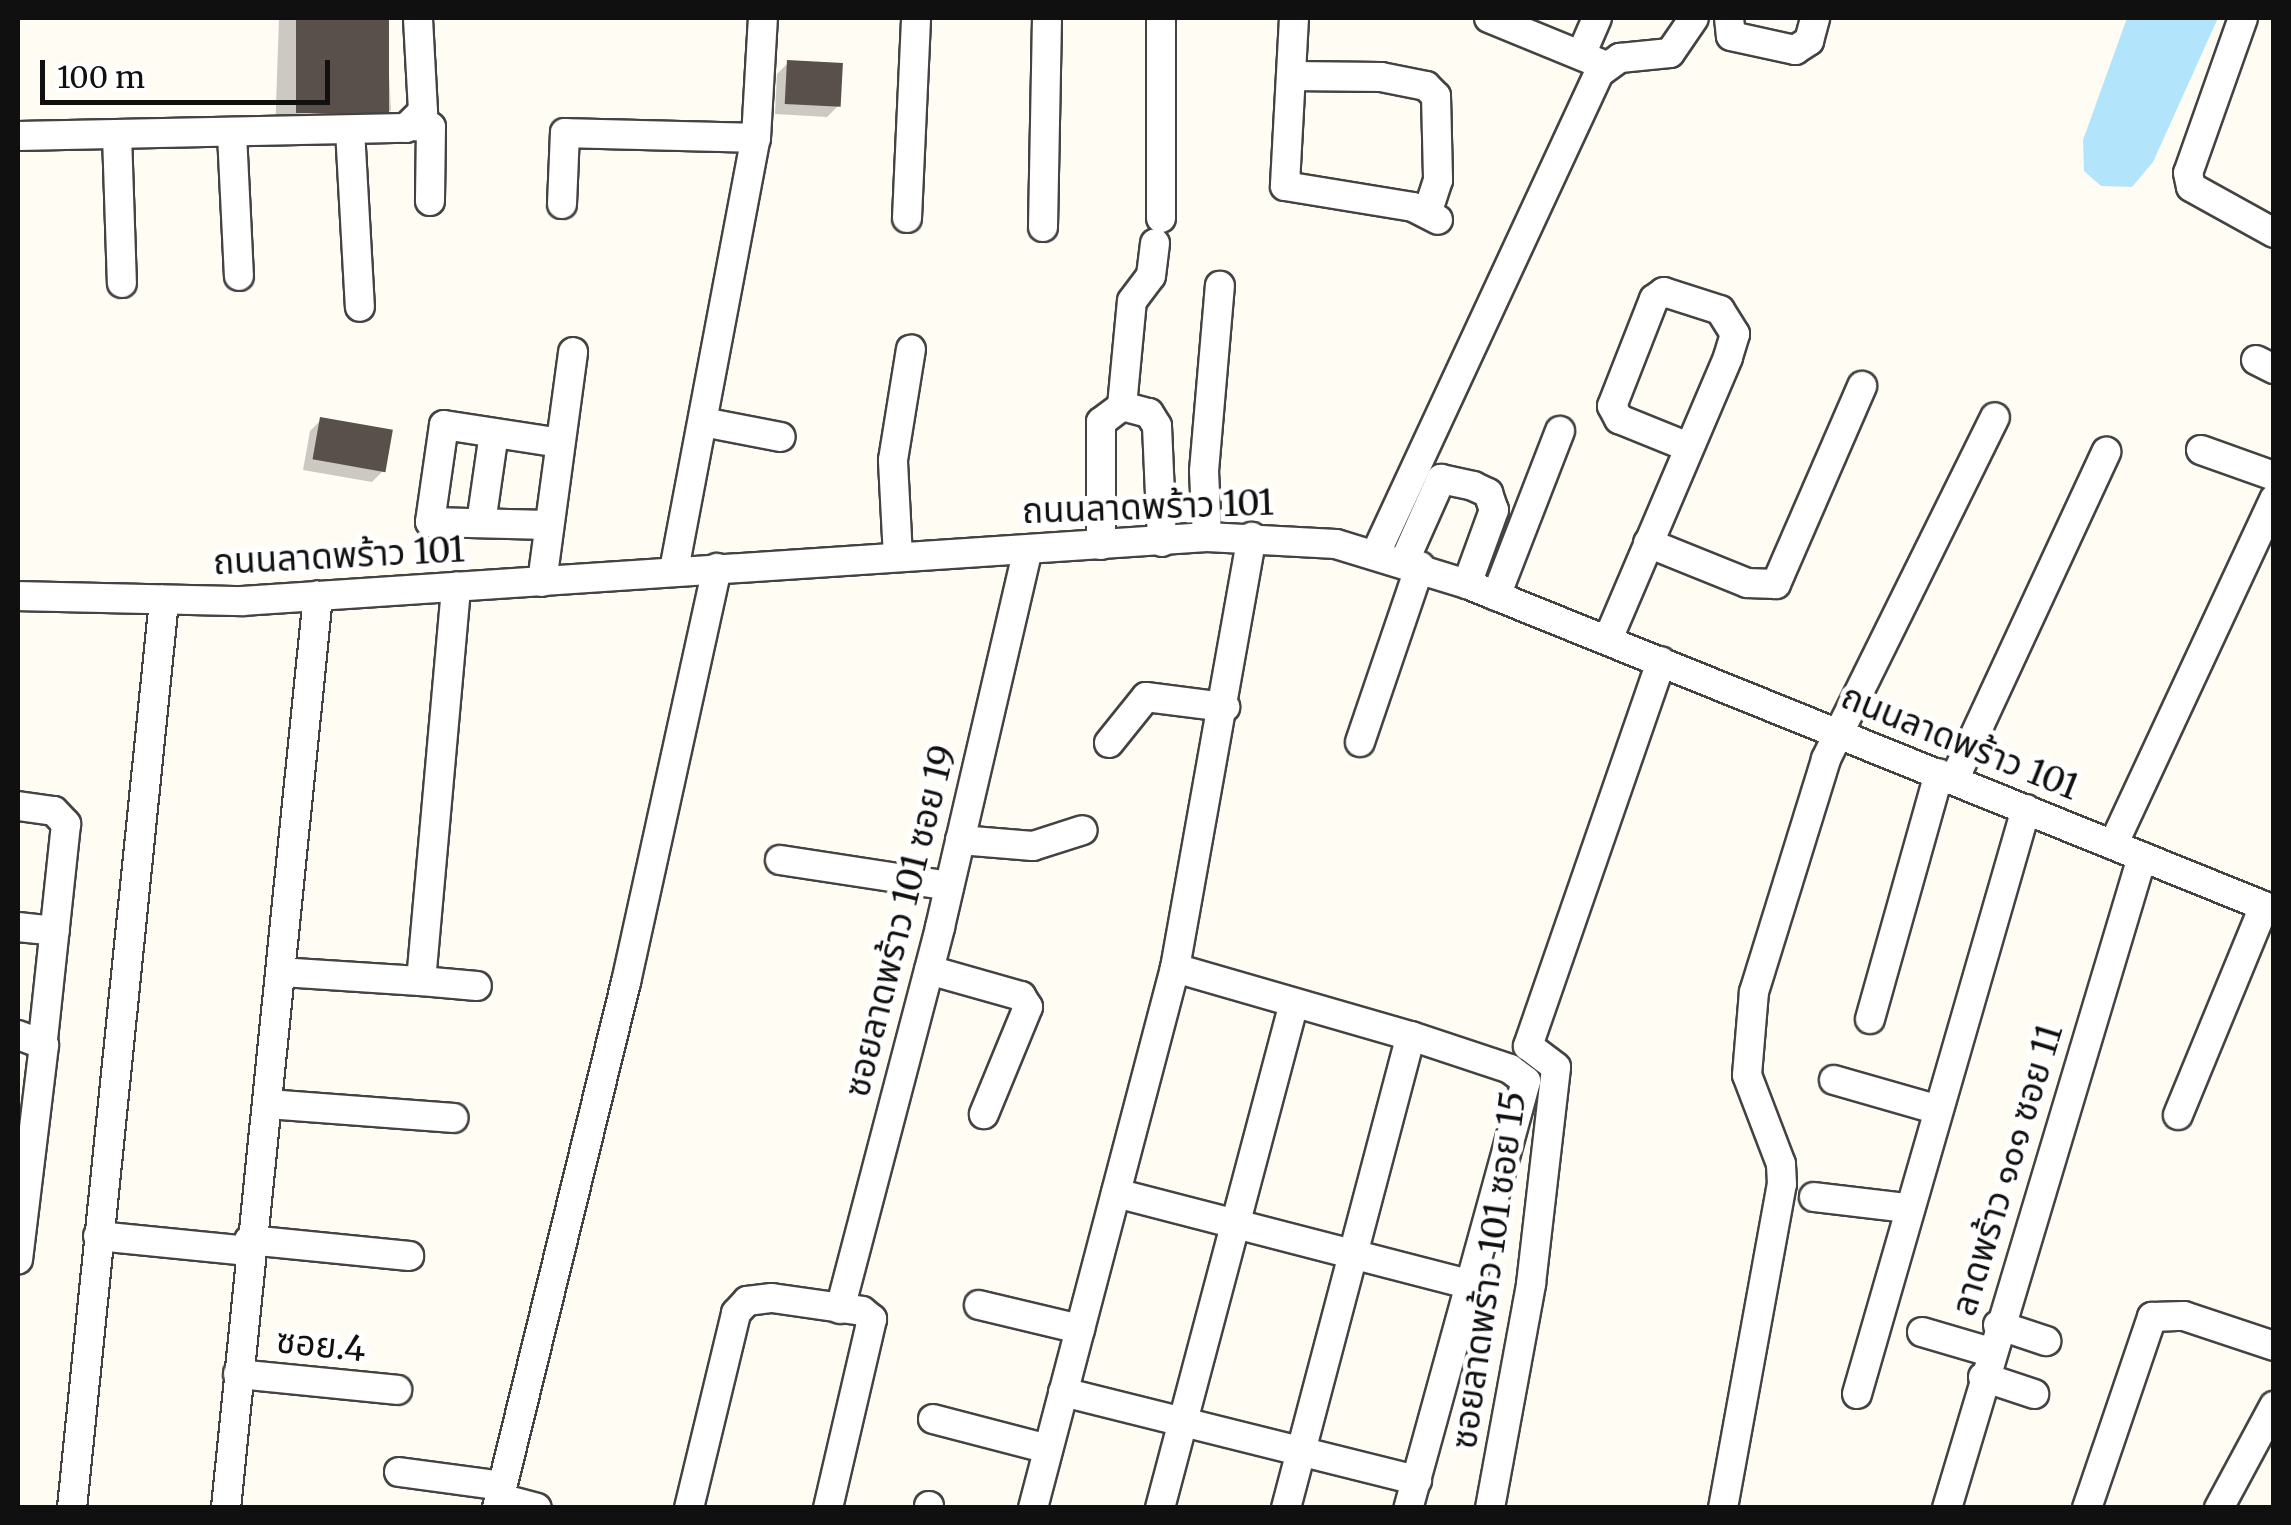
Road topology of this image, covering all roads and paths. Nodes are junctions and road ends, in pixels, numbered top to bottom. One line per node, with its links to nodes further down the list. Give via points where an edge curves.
1 (418, 18): 15 (street, via 423,112)
2 (763, 18): 20 (street)
3 (916, 18): 23 (street)
4 (1046, 18): 24 (street)
5 (1162, 18): 33 (street, via 1158,231 1151,276 1132,301)
6 (1294, 18): 14 (street)
7 (1597, 18): 13 (street)
8 (1694, 18): 13 (street, via 1670,54)
9 (1730, 18): 10 (street, via 1731,36 1795,50 1809,41)
10 (1815, 18)
11 (2244, 18): 25 (street, via 2191,154 2191,187)
12 (1504, 20): 13 (street)
13 (1593, 61): 53 (street)
14 (1292, 76): 14 (street, via 1288,190 1432,217 1436,96 1426,86 1380,77)
15 (410, 126): 16 (street); 21 (street, via 431,127)
16 (350, 130): 17 (street); 29 (street)
17 (232, 134): 18 (street); 26 (street)
18 (117, 135): 19 (street); 27 (street)
19 (18, 136)
20 (756, 138): 22 (street, via 565,133); 35 (street)
21 (430, 201)
22 (562, 204)
23 (907, 218)
24 (1043, 227)
25 (2274, 234)
26 (239, 276)
27 (122, 283)
28 (1220, 286): 48 (street, via 1204,471)
29 (360, 307)
30 (911, 349): 54 (street, via 893,460)
31 (573, 352): 39 (street)
32 (1862, 386): 50 (street, via 1776,584 1747,583)
33 (1122, 406): 49 (street, via 1149,413 1157,426); 51 (street, via 1102,422)
34 (1995, 416): 68 (street)
35 (703, 422): 38 (street); 57 (street)
36 (1560, 431): 63 (street)
37 (494, 433): 39 (street); 45 (street); 45 (street, via 444,425 430,522)
38 (780, 437)
39 (560, 443): 46 (street)
40 (1688, 447): 40 (street, via 1735,334 1720,310 1664,292 1654,300 1612,406 1619,420); 50 (street)
41 (2200, 450): 43 (street)
42 (2106, 452): 71 (street)
43 (2274, 476)
44 (2274, 499): 76 (street)
45 (481, 524): 46 (street)
46 (548, 525): 58 (street)
47 (1252, 536): 48 (street, ถนนลาดพร้าว 101); 53 (street, ถนนลาดพร้าว 101); 67 (street)
48 (1207, 537): 49 (street, ถนนลาดพร้าว 101)
49 (1162, 542): 51 (street, ถนนลาดพร้าว 101)
50 (1648, 544): 65 (street)
51 (1101, 546): 52 (street, ถนนลาดพร้าว 101)
52 (1028, 550): 54 (street, ถนนลาดพร้าว 101); 75 (street, ซอยลาดพร้าว 101 ซอย 19)
53 (1376, 552): 55 (street, ถนนลาดพร้าว 101)
54 (898, 557): 56 (street, ถนนลาดพร้าว 101)
55 (1412, 564): 59 (street, ถนนลาดพร้าว 101); 59 (street, via 1441,480 1474,486 1488,492 1494,510); 69 (street)
56 (717, 568): 57 (street, ถนนลาดพร้าว 101); 128 (street, via 626,982)
57 (674, 570): 58 (street, ถนนลาดพร้าว 101)
58 (542, 582): 60 (street, ถนนลาดพร้าว 101)
59 (1467, 584): 63 (street, ถนนลาดพร้าว 101)
60 (456, 587): 62 (street, ถนนลาดพร้าว 101); 86 (street)
61 (18, 596): 64 (street, ถนนลาดพร้าว 101)
62 (318, 596): 64 (street, ถนนลาดพร้าว 101); 85 (street)
63 (1496, 596): 65 (street, ถนนลาดพร้าว 101)
64 (164, 600): 103 (street)
65 (1608, 639): 66 (street, ถนนลาดพร้าว 101)
66 (1661, 661): 68 (street, ถนนลาดพร้าว 101); 138 (street, ซอยลาดพร้าว 101 ซอย 15, via 1528,1046 1556,1067 1531,1284)
67 (1225, 707): 70 (street, via 1146,696); 83 (street)
68 (1838, 733): 71 (street, ถนนลาดพร้าว 101); 139 (street, via 1754,992 1745,1042 1747,1075 1782,1164 1782,1184)
69 (1360, 742)
70 (1109, 743)
71 (1946, 777): 73 (street, ถนนลาดพร้าว 101); 89 (street)
72 (18, 806): 82 (street, via 54,810 66,824)
73 (2026, 809): 76 (street, ถนนลาดพร้าว 101); 94 (street)
74 (1082, 830): 75 (street, via 1033,846)
75 (960, 840): 79 (street, ซอยลาดพร้าว 101 ซอย 19)
76 (2113, 845): 77 (street, ถนนลาดพร้าว 101)
77 (2142, 856): 80 (street, ถนนลาดพร้าว 101); 115 (street, ลาดพร้าว ๑๐๑ ซอย 11)
78 (780, 860): 79 (street)
79 (949, 886): 84 (street, ซอยลาดพร้าว 101 ซอย 19)
80 (2269, 908): 96 (street)
81 (18, 927): 82 (street)
82 (54, 930): 91 (street)
83 (1175, 968): 88 (street); 99 (street)
84 (929, 970): 95 (street, via 1021,996 1028,1007); 110 (street, ซอยลาดพร้าว 101 ซอย 19)
85 (281, 972): 86 (street); 93 (street)
86 (421, 981): 87 (street)
87 (477, 986)
88 (1294, 1003): 90 (street); 102 (street)
89 (1870, 1019)
90 (1411, 1036): 105 (street); 108 (street, via 1526,1081)
91 (30, 1038): 98 (street)
92 (1834, 1080): 94 (street)
93 (268, 1104): 97 (street); 104 (street)
94 (1935, 1110): 101 (street)
95 (984, 1114)
96 (2178, 1115)
97 (454, 1118)
98 (23, 1170): 107 (street)
99 (1116, 1192): 102 (street); 111 (street)
100 (1814, 1197): 101 (street)
101 (1906, 1208): 119 (street)
102 (1238, 1222): 105 (street); 123 (street)
103 (98, 1236): 104 (street); 129 (street)
104 (249, 1246): 106 (street); 116 (street)
105 (1354, 1252): 108 (street); 125 (street)
106 (409, 1256)
107 (18, 1259)
108 (1468, 1284): 127 (street)
109 (979, 1305): 111 (street)
110 (840, 1308): 132 (street, via 772,1298 747,1300 736,1312); 133 (street, via 862,1311 872,1319 872,1331)
111 (1080, 1329): 118 (street)
112 (1922, 1332): 115 (street)
113 (2046, 1342): 115 (street)
114 (2274, 1346): 141 (street, via 2184,1316 2152,1317)
115 (1990, 1352): 120 (street); 140 (street, ลาดพร้าว ๑๐๑ ซอย 11)
116 (238, 1374): 117 (street, ซอย.4); 130 (street)
117 (397, 1390)
118 (1064, 1392): 123 (street); 124 (street)
119 (1856, 1394)
120 (2034, 1394)
121 (2274, 1406): 142 (street)
122 (934, 1419): 124 (street)
123 (1184, 1421): 125 (street); 135 (street)
124 (1048, 1449): 134 (street)
125 (1302, 1449): 127 (street); 136 (street)
126 (399, 1472): 128 (street)
127 (1417, 1480): 137 (street)
128 (500, 1497): 131 (street)
129 (72, 1508)
130 (226, 1508)
131 (537, 1508)
132 (688, 1508)
133 (828, 1508)
134 (1033, 1508)
135 (1160, 1508)
136 (1286, 1508)
137 (1408, 1508)
138 (1490, 1508)
139 (1723, 1508)
140 (1947, 1508)
141 (2087, 1508)
142 (2219, 1508)

